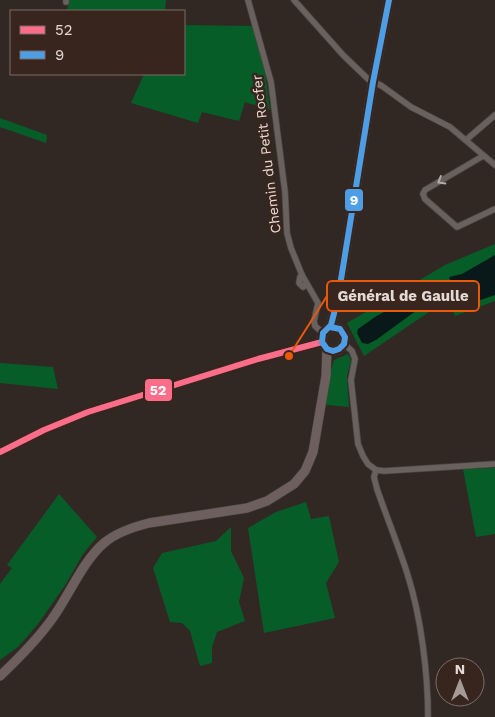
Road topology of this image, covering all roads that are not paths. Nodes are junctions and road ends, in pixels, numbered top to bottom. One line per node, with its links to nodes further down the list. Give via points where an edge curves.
1 (248, 0): 12 (street, Chemin du Petit Rocfer, via 272,82 287,232 302,274 318,303 315,326)
2 (294, 0): 4 (street, via 343,55)
3 (389, 0): 4 (main road)
4 (373, 82): 6 (street, via 450,127); 10 (main road)
5 (495, 115): 6 (street)
6 (466, 140): 7 (street)
7 (483, 156): 8 (street); 9 (street, one-way to 9, via 425,190 424,199 457,227)
8 (495, 165)
9 (495, 208)
10 (338, 298): 11 (main road); 12 (main road)
11 (340, 329): 12 (main road); 13 (main road, via 345,334)
12 (328, 340): 13 (main road); 14 (street, via 88,412); 17 (main road, via 326,376 313,452 305,471 294,484 267,501 247,508 149,523 114,536 92,558 44,631)
13 (344, 344): 16 (street, via 352,350 355,359 351,380 358,444 368,464)
14 (0, 452)
15 (495, 464): 16 (street)
16 (376, 470): 20 (street, via 377,489 414,599 428,695)
17 (14, 661): 18 (main road); 19 (main road)
18 (0, 671)
19 (0, 676)
20 (428, 717)

